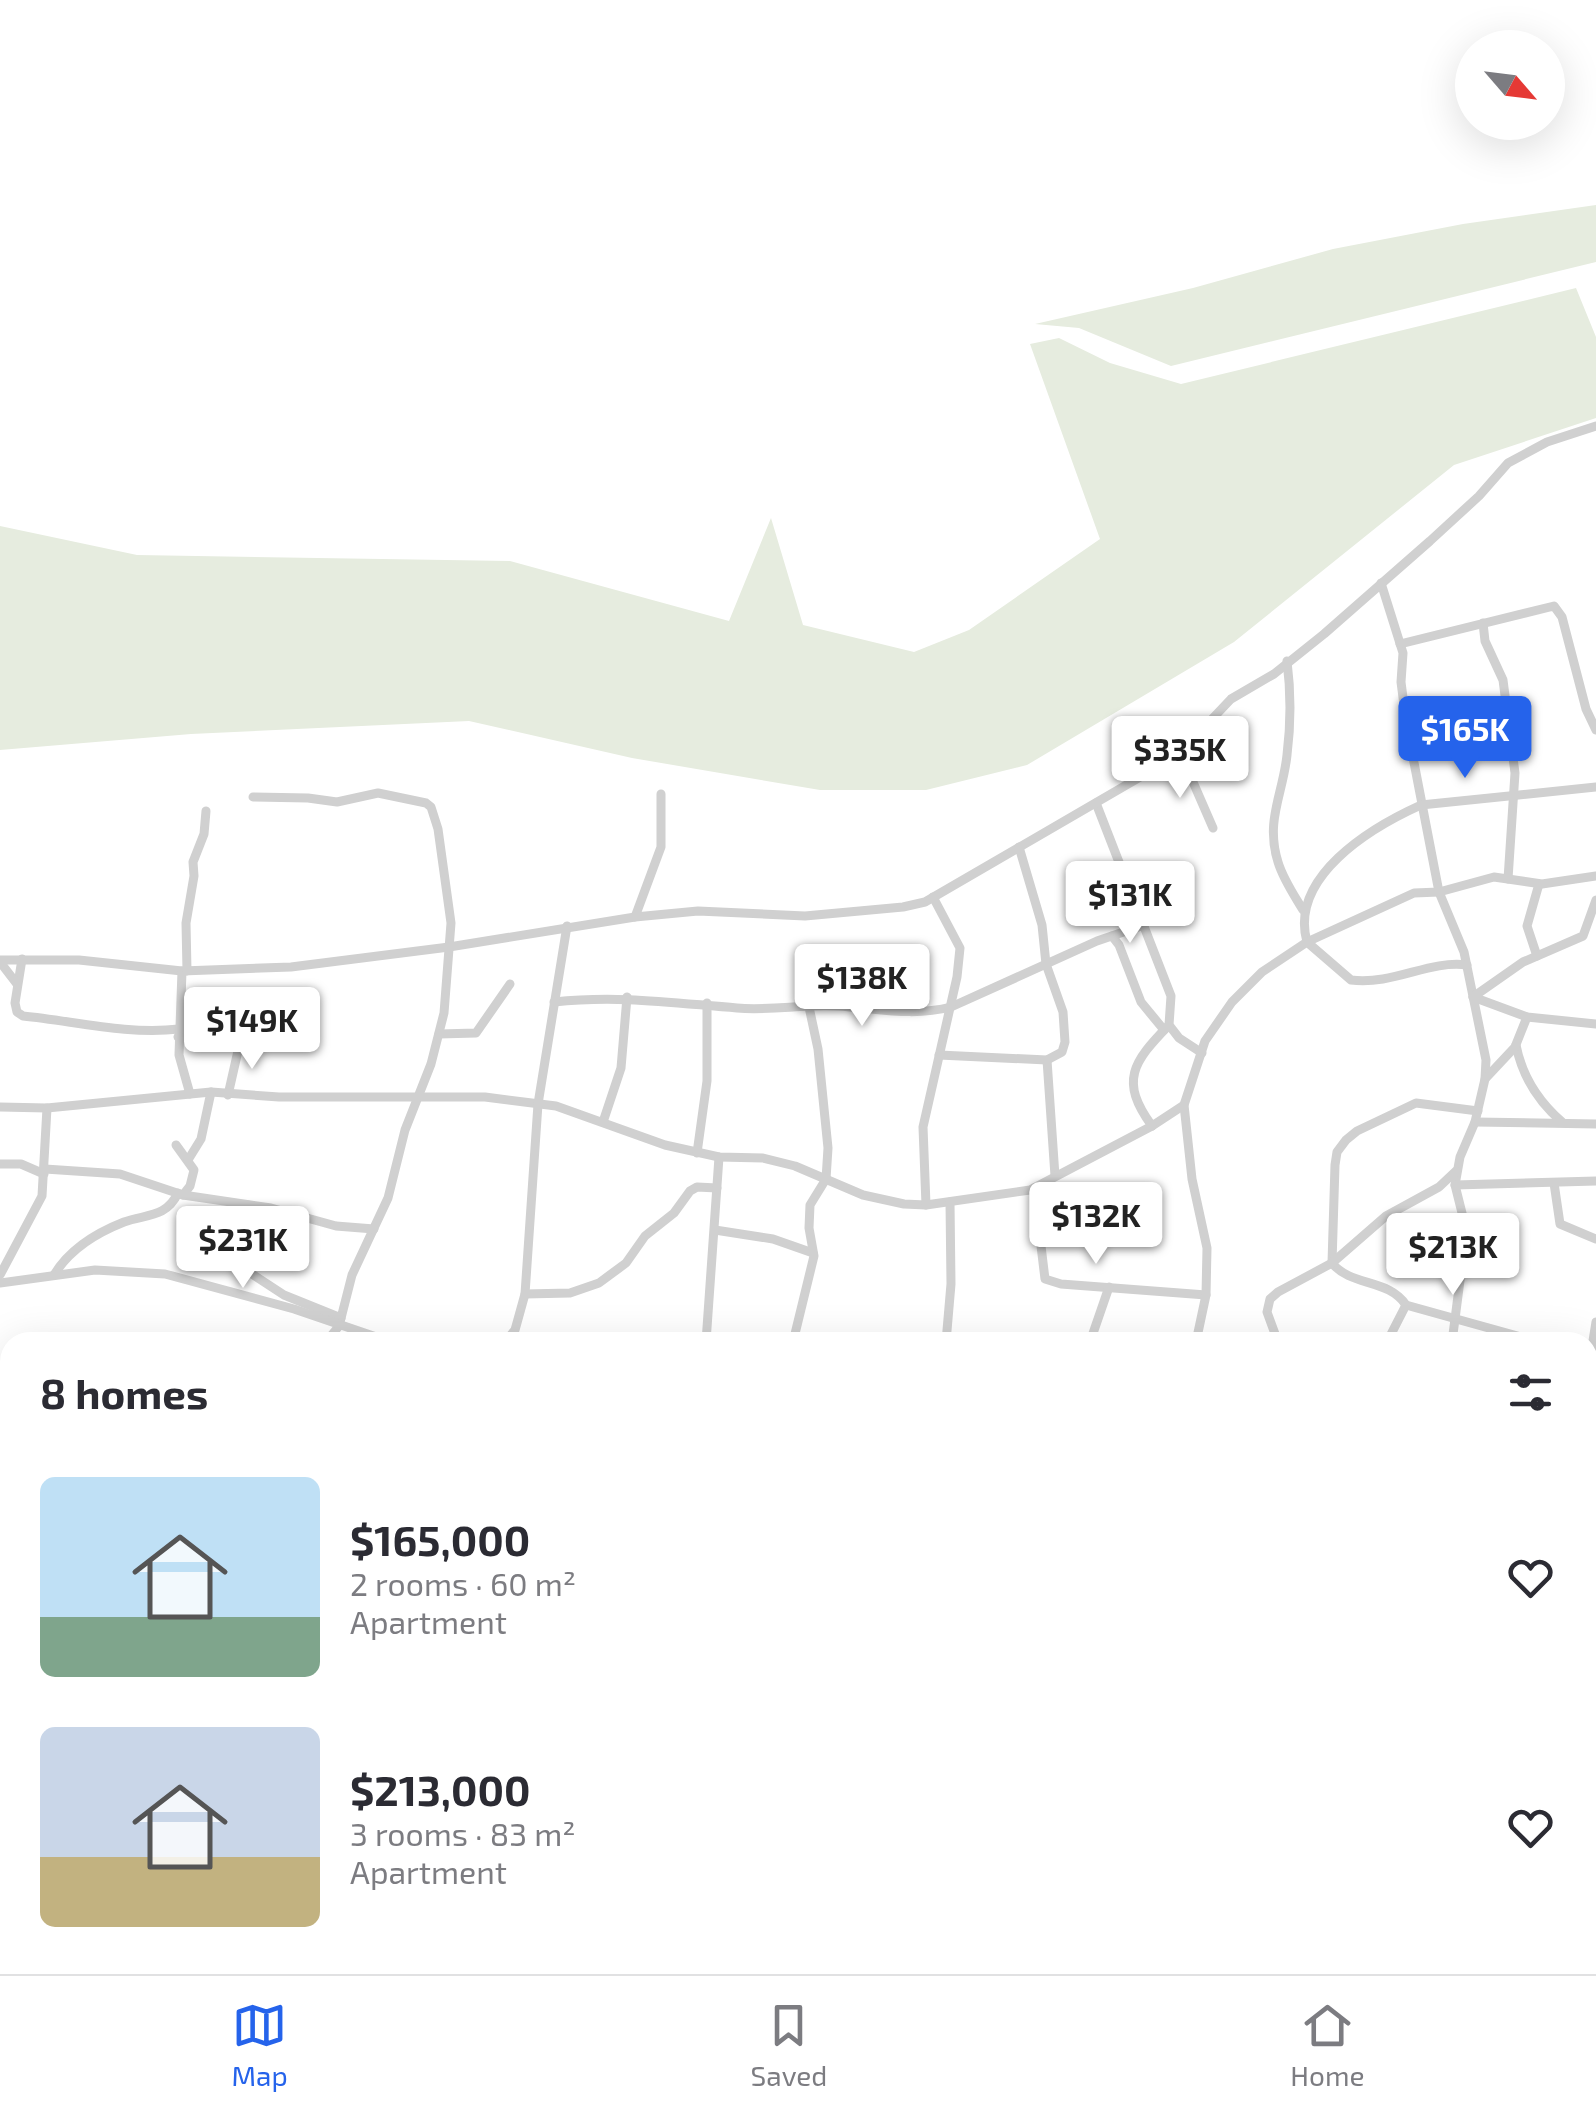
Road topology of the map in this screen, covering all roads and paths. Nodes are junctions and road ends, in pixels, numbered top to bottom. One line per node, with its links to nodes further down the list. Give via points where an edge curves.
1 (1596, 426): 2 (street, via 1508,462)
2 (1381, 583): 4 (street); 5 (street)
3 (1483, 623): 4 (street); 6 (street, via 1556,607); 10 (street, via 1503,680)
4 (1400, 644): 13 (street)
5 (1287, 661): 7 (street, via 1231,699); 25 (street, via 1287,757 1273,834 1278,864)
6 (1596, 730)
7 (1175, 757): 12 (street); 15 (street)
8 (1596, 787): 10 (street)
9 (661, 794): 26 (street, via 662,847)
10 (1513, 795): 13 (street); 18 (street)
11 (253, 797): 31 (street, via 337,802 378,792 426,803 444,862)
12 (1096, 803): 16 (street); 27 (street)
13 (1421, 805): 21 (street); 25 (street, via 1341,857 1319,878)
14 (206, 811): 37 (street, via 194,857)
15 (1213, 828)
16 (1019, 847): 22 (street); 35 (street)
17 (1596, 876): 20 (street)
18 (1508, 880): 19 (street); 21 (street, via 1482,879)
19 (1521, 882): 20 (street); 23 (street)
20 (1538, 884): 23 (street)
21 (1439, 892): 30 (street, via 1414,893); 36 (street)
22 (933, 897): 26 (street, via 904,907 805,916); 45 (street, via 960,948)
23 (1533, 900): 32 (street, via 1526,926)
24 (1596, 900): 32 (street, via 1583,936)
25 (1303, 910): 30 (street)
26 (635, 916): 28 (street)
27 (1144, 925): 29 (street); 48 (street, via 1171,996)
28 (567, 926): 31 (street); 42 (street)
29 (1112, 936): 35 (street); 48 (street, via 1141,1002)
30 (1307, 942): 36 (street, via 1358,981); 54 (street, via 1232,1002)
31 (449, 947): 37 (street, via 291,967); 50 (street)
32 (1537, 956): 40 (street)
33 (22, 959): 34 (street); 37 (street); 38 (street)
34 (0, 961): 38 (street)
35 (1046, 964): 45 (street); 56 (street, via 1065,1029 1062,1052)
36 (1467, 965): 40 (street)
37 (185, 971): 49 (street)
38 (18, 984): 49 (street, via 15,1009 23,1016)
39 (510, 984): 50 (street, via 476,1033)
40 (1473, 997): 46 (street); 57 (street)
41 (627, 998): 42 (street); 43 (street); 67 (street, via 621,1068)
42 (554, 1002): 62 (street)
43 (707, 1003): 44 (street); 72 (street)
44 (809, 1007): 45 (street); 79 (street, via 828,1137)
45 (950, 1007): 55 (street)
46 (1527, 1017): 47 (street); 53 (street)
47 (1596, 1024)
48 (1166, 1028): 54 (street); 70 (street, via 1146,1048 1133,1080 1133,1097)
49 (178, 1033): 52 (street, via 217,1044); 59 (street)
50 (439, 1034): 61 (street)
51 (286, 1039): 52 (street)
52 (240, 1042): 60 (street)
53 (1516, 1045): 57 (street); 68 (street, via 1540,1104)
54 (1202, 1054): 63 (street)
55 (940, 1055): 56 (street); 88 (street, via 923,1128)
56 (1047, 1060): 78 (street)
57 (1485, 1079): 66 (street)
58 (210, 1092): 59 (street); 60 (street); 74 (street, via 201,1140)
59 (190, 1094): 65 (street)
60 (228, 1094): 61 (street)
61 (416, 1096): 62 (street); 89 (street)
62 (538, 1104): 67 (street); 98 (street)
63 (1184, 1105): 70 (street); 99 (street, via 1207,1248)
64 (0, 1107): 65 (street)
65 (47, 1108): 77 (street)
66 (1476, 1117): 68 (street); 76 (street); 93 (street, via 1416,1103 1346,1140 1334,1165)
67 (603, 1122): 72 (street)
68 (1564, 1124): 69 (street)
69 (1596, 1124)
70 (1152, 1126): 78 (street)
71 (176, 1144): 74 (street)
72 (698, 1153): 73 (street)
73 (719, 1158): 79 (street, via 763,1158); 83 (street)
74 (188, 1160): 85 (street, via 194,1170)
75 (0, 1164): 77 (street)
76 (1456, 1170): 82 (street); 93 (street, via 1439,1188 1386,1216)
77 (45, 1172): 85 (street, via 120,1174); 94 (street, via 42,1196)
78 (1056, 1176): 84 (street)
79 (826, 1180): 88 (street); 92 (street, via 810,1205)
80 (1596, 1182): 81 (street)
81 (1554, 1183): 82 (street); 91 (street, via 1560,1224)
82 (1454, 1186): 101 (street, via 1466,1242)
83 (717, 1188): 90 (street); 98 (street, via 690,1191 626,1263 599,1283 570,1293)
84 (1034, 1188): 86 (street); 97 (street, via 1045,1279)
85 (180, 1194): 87 (street); 95 (street, via 160,1213 93,1237 64,1258)
86 (950, 1202): 88 (street); 108 (street)
87 (248, 1205): 89 (street); 102 (street, via 238,1265)
88 (926, 1205)
89 (374, 1229): 102 (street)
90 (715, 1230): 92 (street); 106 (street)
91 (1596, 1239)
92 (814, 1253): 107 (street)
93 (1332, 1263): 100 (street, via 1396,1293); 111 (street, via 1270,1300)
94 (0, 1275)
95 (54, 1276): 96 (street); 102 (street, via 96,1270 164,1274)
96 (0, 1283)
97 (1109, 1287): 99 (street); 109 (street)
98 (526, 1294): 105 (street)
99 (1206, 1295): 110 (street)
100 (1406, 1305): 101 (street); 112 (street)
101 (1456, 1320): 113 (street); 114 (street)
102 (340, 1322): 103 (street); 104 (street)
103 (333, 1332)
104 (366, 1332)
105 (513, 1332)
106 (707, 1332)
107 (796, 1332)
108 (947, 1332)
109 (1093, 1332)
110 (1198, 1332)
111 (1273, 1332)
112 (1391, 1332)
113 (1454, 1332)
114 (1497, 1332)

